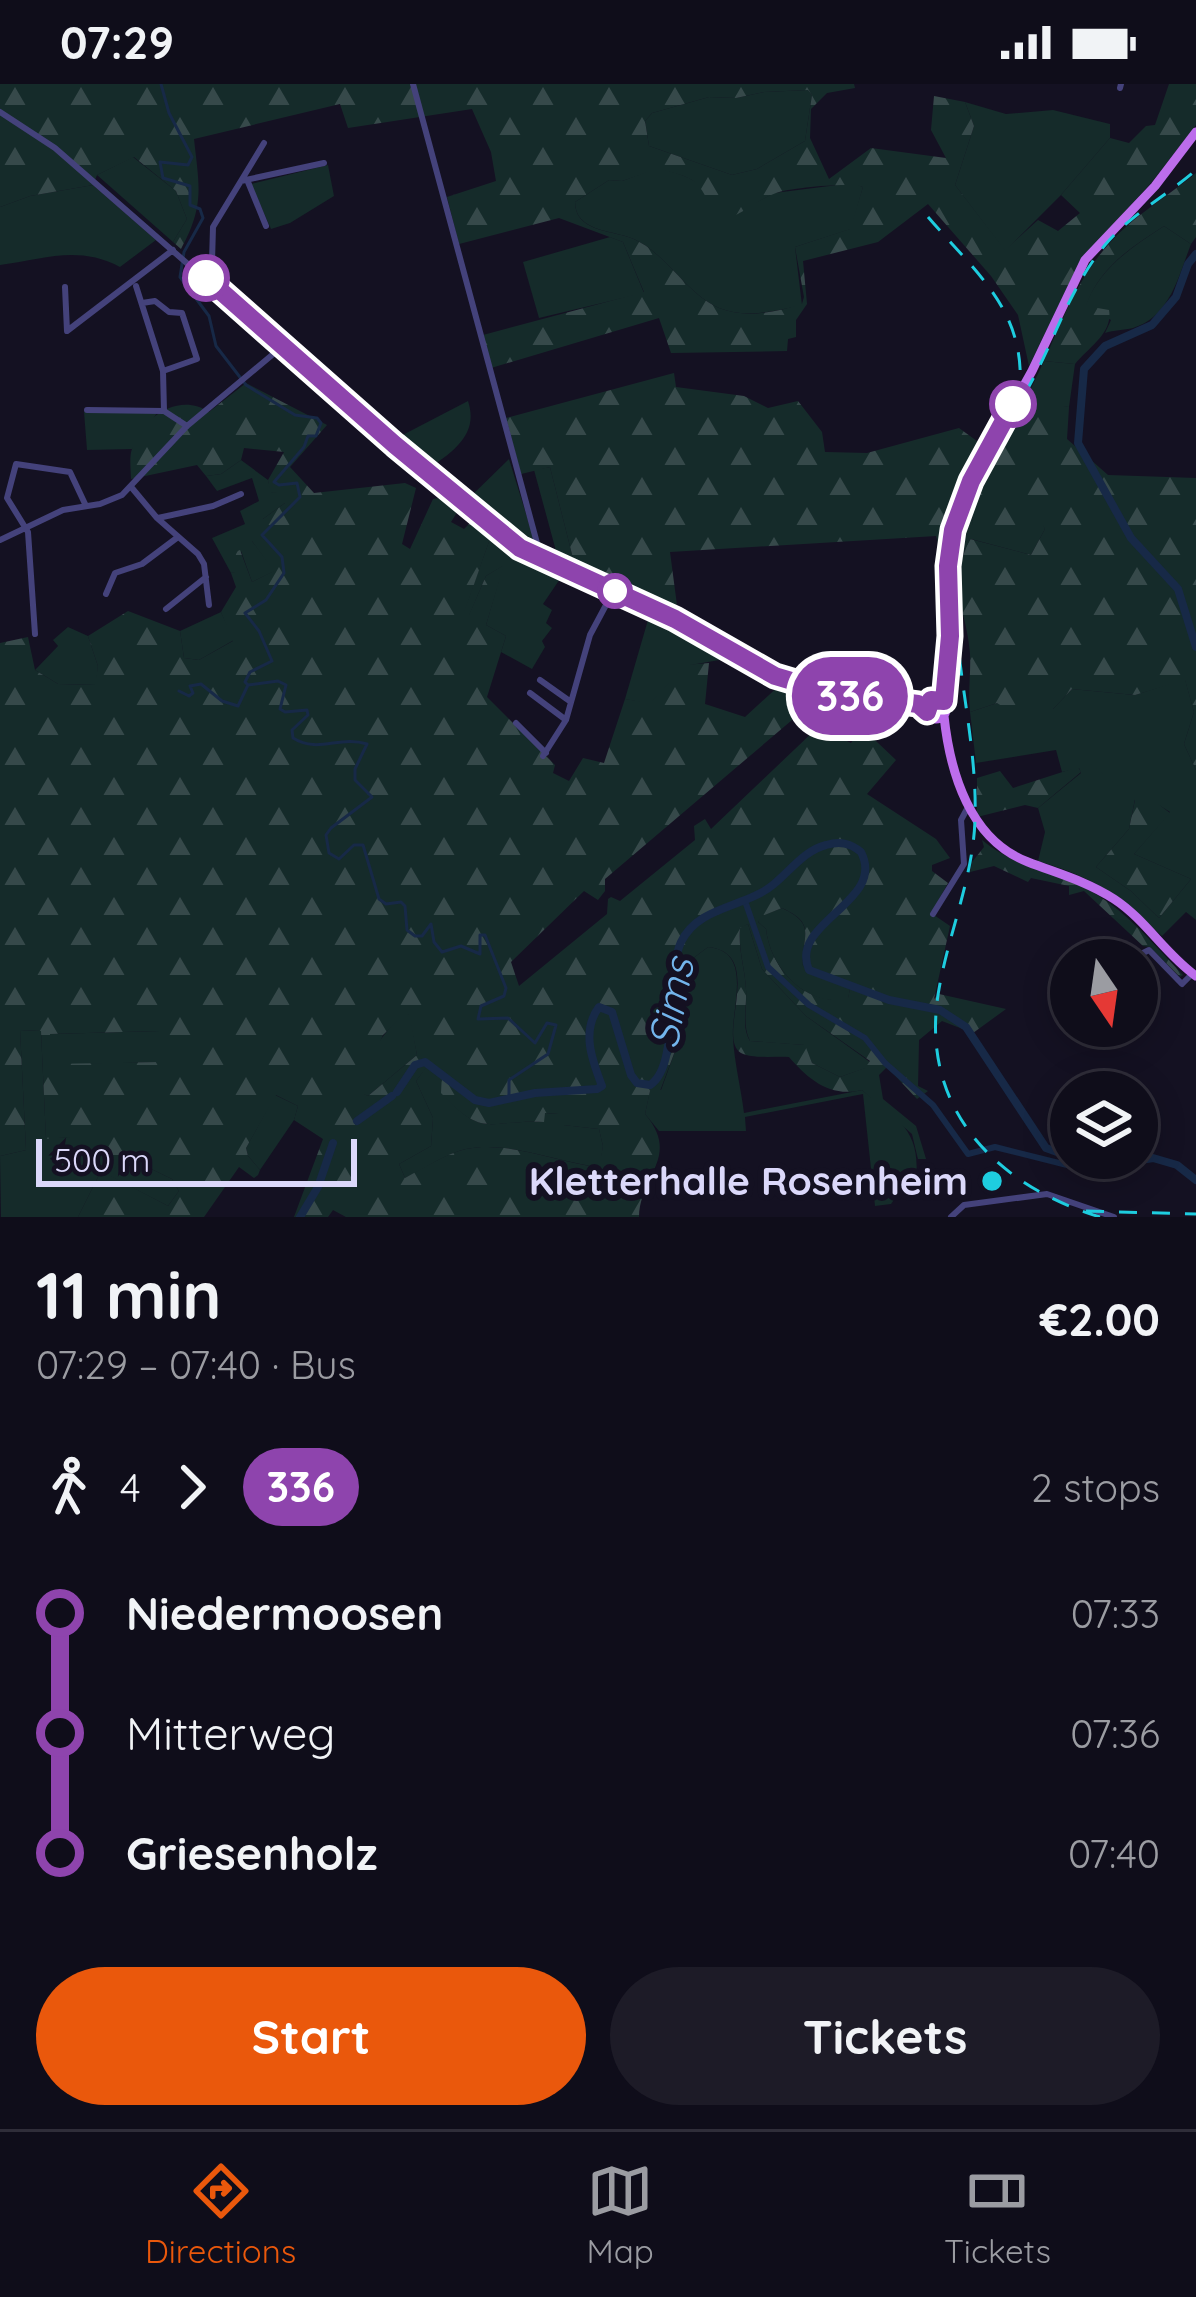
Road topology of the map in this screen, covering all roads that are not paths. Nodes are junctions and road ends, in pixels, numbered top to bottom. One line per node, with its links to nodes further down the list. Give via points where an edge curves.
1 (413, 84): 25 (street, via 537,543)
2 (0, 112): 8 (street, via 55,148)
3 (1196, 132): 35 (main road, via 1085,260 971,481 949,547 950,636)
4 (265, 142): 6 (street)
5 (325, 163): 6 (street)
6 (245, 182): 7 (street); 9 (street, via 213,227 212,262)
7 (266, 226)
8 (174, 251): 9 (street); 11 (street, via 67,331)
9 (203, 276): 13 (street)
10 (136, 286): 12 (street)
11 (65, 287)
12 (142, 303): 14 (street); 14 (street, via 155,301 187,320 197,359)
13 (284, 345): 17 (street); 25 (street)
14 (163, 371): 16 (street)
15 (88, 410): 16 (street)
16 (164, 411): 17 (street)
17 (187, 426): 18 (street)
18 (132, 487): 20 (street); 21 (street)
19 (241, 494): 21 (street)
20 (86, 506): 22 (street); 22 (street, via 70,472 16,464 7,497)
21 (157, 518): 23 (street)
22 (26, 527): 24 (street); 31 (street)
23 (178, 536): 26 (street, via 198,554); 28 (street, via 115,573)
24 (0, 540)
25 (532, 555): 27 (street)
26 (206, 577): 29 (street); 30 (street)
27 (614, 590): 34 (street, via 590,635); 35 (street, via 775,676)
28 (106, 594)
29 (208, 605)
30 (166, 610)
31 (34, 634)
32 (540, 680): 34 (street)
33 (530, 693): 36 (street)
34 (571, 702): 36 (street)
35 (936, 708): 38 (main road)
36 (566, 720): 37 (street, via 544,755)
37 (516, 723)
38 (968, 807): 39 (street, via 961,820 964,864); 41 (main road, via 999,847 1096,887)
39 (934, 914)
40 (1158, 959): 41 (street, via 1182,984)
41 (1194, 975)
42 (951, 1217): 43 (street, via 964,1204 1047,1194)
43 (1114, 1217)

